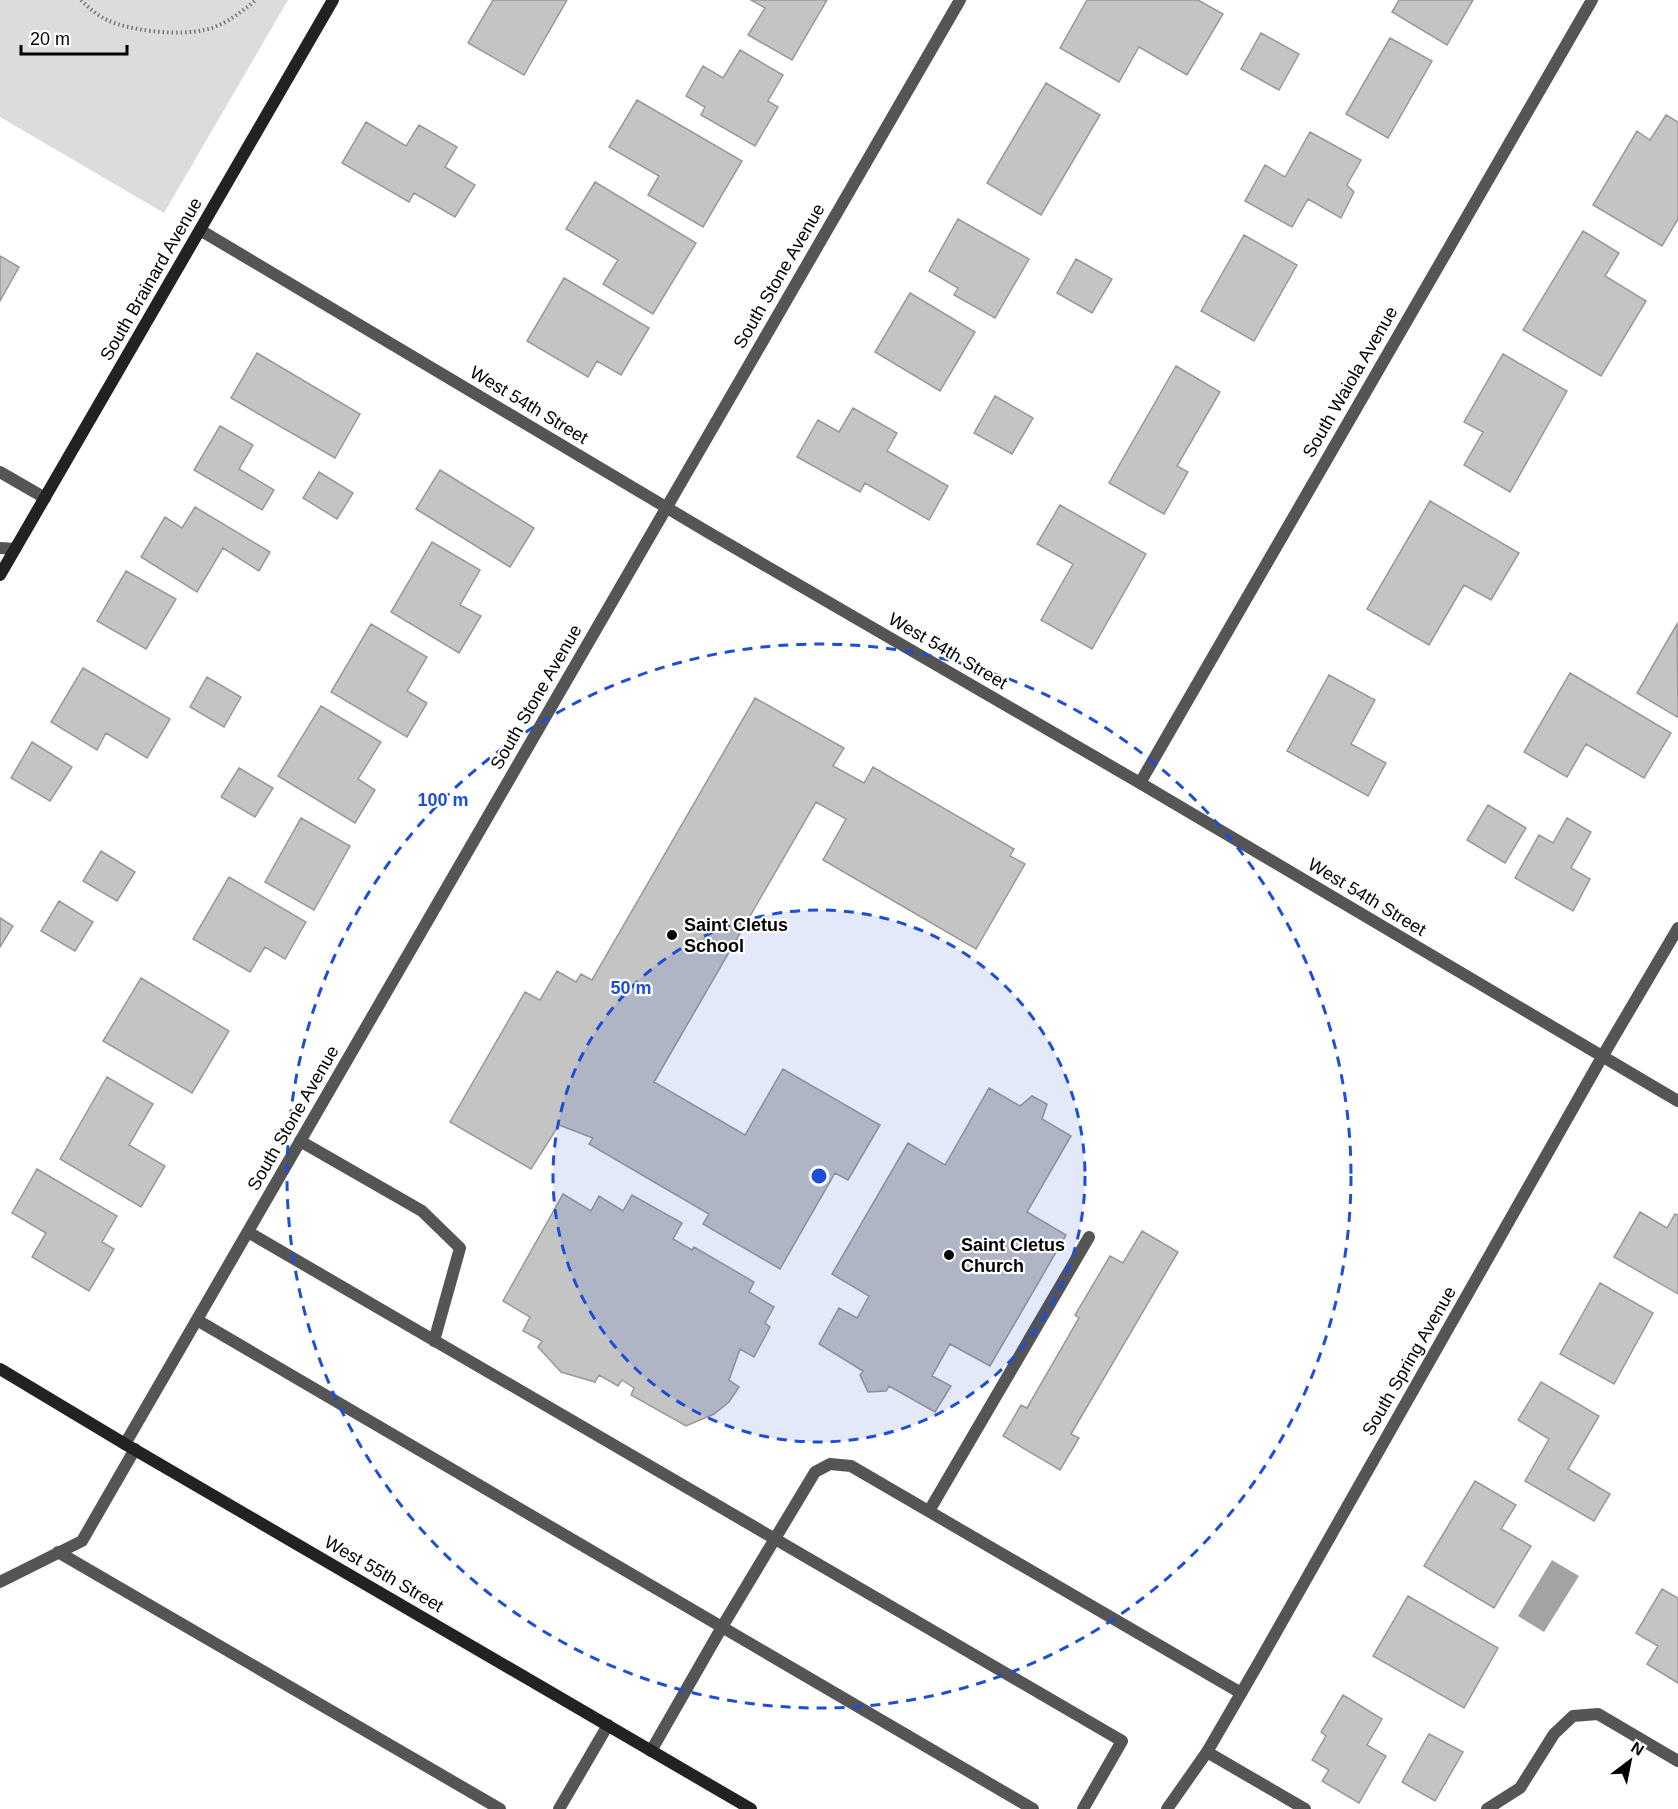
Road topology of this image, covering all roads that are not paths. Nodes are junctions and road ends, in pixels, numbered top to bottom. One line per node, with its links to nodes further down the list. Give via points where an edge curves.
1 (333, 0): 4 (main road, South Brainard Avenue)
2 (960, 0): 7 (street, South Stone Avenue)
3 (1592, 0): 11 (street, South Waiola Avenue)
4 (200, 230): 6 (main road, South Brainard Avenue); 7 (street, West 54th Street)
5 (0, 472): 6 (street)
6 (45, 498): 9 (main road, South Brainard Avenue)
7 (666, 507): 11 (street, West 54th Street); 15 (street, South Stone Avenue)
8 (0, 548): 9 (street)
9 (15, 549): 10 (main road, South Brainard Avenue)
10 (0, 575)
11 (1140, 783): 13 (street, West 54th Street)
12 (1678, 928): 13 (street, South Spring Avenue)
13 (1602, 1058): 14 (street, West 54th Street); 27 (street, South Spring Avenue)
14 (1678, 1101)
15 (300, 1142): 16 (street, South Stone Avenue); 19 (street, via 422,1211 460,1248)
16 (248, 1232): 18 (street, South Stone Avenue); 19 (street)
17 (1089, 1237): 22 (street)
18 (197, 1320): 21 (street, South Stone Avenue); 26 (street)
19 (434, 1341): 23 (street)
20 (0, 1369): 21 (main road, West 55th Street)
21 (130, 1446): 24 (street, South Stone Avenue, via 82,1541); 28 (main road, West 55th Street)
22 (929, 1511): 23 (street, via 851,1466 830,1464 815,1472); 27 (street)
23 (774, 1539): 26 (street); 36 (street, via 1122,1741)
24 (58, 1552): 25 (street, South Stone Avenue); 33 (street)
25 (0, 1582)
26 (722, 1627): 29 (street); 35 (street)
27 (1241, 1693): 30 (street, South Spring Avenue)
28 (608, 1725): 29 (main road, West 55th Street); 34 (street)
29 (651, 1751): 32 (main road, West 55th Street)
30 (1207, 1752): 37 (street, South Spring Avenue); 38 (street)
31 (1678, 1761): 39 (street, via 1598,1714 1573,1716 1554,1734 1520,1788)
32 (746, 1808)
33 (500, 1809)
34 (559, 1809)
35 (1034, 1809)
36 (1083, 1809)
37 (1167, 1809)
38 (1305, 1809)
39 (1487, 1809)

